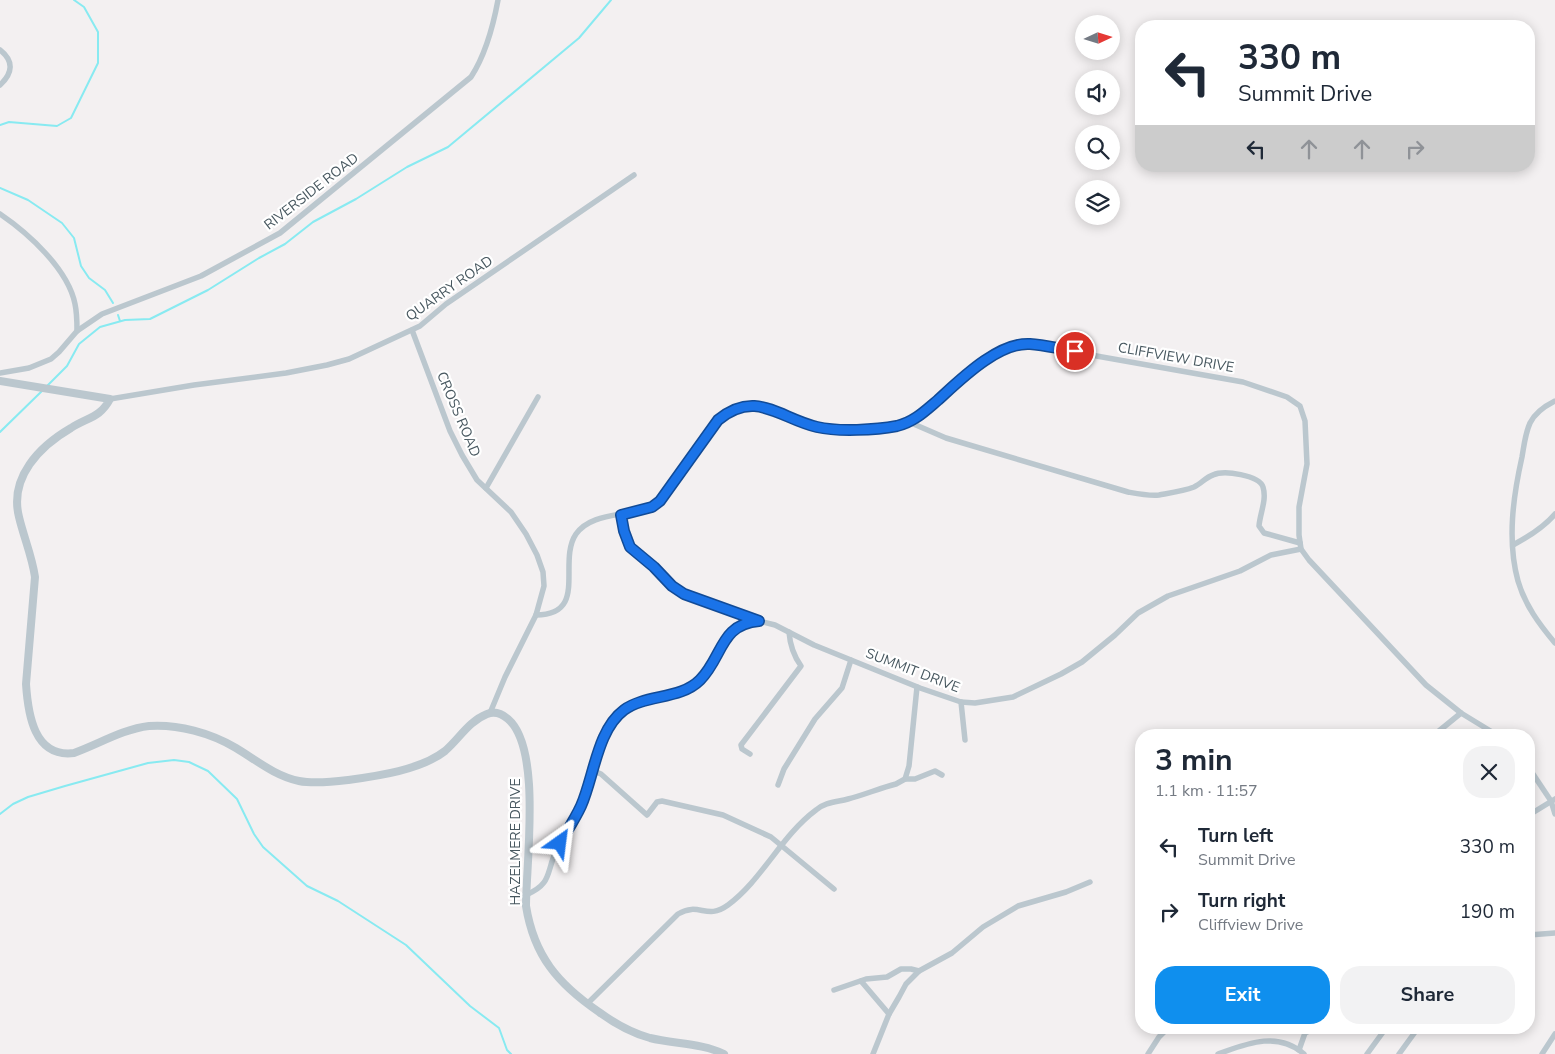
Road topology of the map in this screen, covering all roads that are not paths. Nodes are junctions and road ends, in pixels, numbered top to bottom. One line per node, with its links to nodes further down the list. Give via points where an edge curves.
1 (498, 0): 7 (street, RIVERSIDE ROAD, via 483,57 471,77 300,218 280,233 200,276 102,314)
2 (0, 50): 3 (street, via 10,63 8,74)
3 (0, 85)
4 (634, 175): 6 (street, QUARRY ROAD)
5 (0, 214): 7 (street, via 35,241 64,278 75,303)
6 (412, 330): 11 (street, QUARRY ROAD, via 349,360 327,365); 14 (street, CROSS ROAD, via 450,431 477,480)
7 (78, 331): 8 (street, RIVERSIDE ROAD, via 51,359 29,368)
8 (0, 373)
9 (0, 381): 11 (street)
10 (538, 397): 14 (street)
11 (110, 398): 26 (street, via 102,412 68,430 31,460 18,494 18,515 33,560 35,577 27,702 30,720 45,745 65,754 74,753 132,730 148,726 176,727 234,746 286,777 317,782 382,774 422,763 443,752 474,721)
12 (1555, 400): 18 (street, via 1536,414 1526,436 1515,486)
13 (909, 422): 16 (street, CLIFFVIEW DRIVE, via 855,430 834,429 810,425 769,409 741,406 728,412 711,428 660,501 646,509); 17 (street, via 946,438 1146,495 1194,487 1219,473 1251,477 1258,480 1264,491 1260,530); 17 (street, CLIFFVIEW DRIVE, via 917,419 990,357 1016,345 1044,346 1243,382 1294,400 1304,412 1307,464 1298,521)
14 (486, 488): 19 (street, CROSS ROAD, via 511,512 537,555 544,586)
15 (1555, 514): 18 (street)
16 (621, 515): 19 (street, CLIFFVIEW DRIVE, via 591,522 575,535 564,605 550,615); 20 (street, SUMMIT DRIVE, via 630,547 672,586 684,594)
17 (1301, 546): 25 (street, SUMMIT DRIVE, via 1156,602 1138,613 1082,662 1034,688 1005,698); 27 (street, via 1309,560 1426,685)
18 (1513, 546): 22 (street, via 1518,581 1525,599)
19 (536, 615): 26 (street, CROSS ROAD)
20 (759, 621): 21 (street, SUMMIT DRIVE); 32 (street, via 733,630 705,674 692,686 622,711 608,729)
21 (789, 632): 23 (street, SUMMIT DRIVE); 31 (street, via 790,645 801,666 741,745)
22 (1555, 643)
23 (851, 660): 24 (street, SUMMIT DRIVE); 38 (street, via 842,688 816,719 784,769)
24 (918, 687): 25 (street, SUMMIT DRIVE); 35 (street)
25 (961, 702): 30 (street)
26 (490, 713): 45 (street, HAZELMERE DRIVE, via 498,713 514,725 526,761 530,797)
27 (1461, 713): 28 (street); 29 (street)
28 (1441, 729)
29 (1487, 729)
30 (965, 740)
31 (750, 754)
32 (594, 771): 42 (street, via 647,815 659,801 724,815); 45 (street, via 544,884)
33 (942, 776): 35 (street, via 935,771)
34 (1535, 777): 37 (street)
35 (905, 779): 42 (street, via 822,806)
36 (1535, 781): 37 (street)
37 (1539, 783): 39 (street)
38 (778, 785)
39 (1553, 800): 40 (street); 41 (street)
40 (1535, 811)
41 (1555, 814)
42 (781, 845): 44 (street); 51 (street, via 746,889 729,904 714,912 692,908 678,914)
43 (1090, 882): 48 (street, via 1018,906 983,927 952,953)
44 (834, 889)
45 (526, 895): 51 (street, HAZELMERE DRIVE, via 528,924 536,945 556,975)
46 (1555, 933): 47 (street)
47 (1535, 935)
48 (919, 971): 49 (street, via 905,968 887,977); 52 (street, via 906,984)
49 (861, 981): 50 (street); 52 (street)
50 (834, 990)
51 (587, 1004): 59 (street, HAZELMERE DRIVE, via 629,1030 648,1037)
52 (890, 1014): 60 (street)
53 (1162, 1034): 61 (street)
54 (1304, 1034): 58 (street)
55 (1382, 1034): 63 (street)
56 (1413, 1034): 64 (street)
57 (1555, 1034): 65 (street)
58 (1302, 1052): 62 (street, via 1275,1040)
59 (723, 1054)
60 (872, 1054)
61 (1148, 1054)
62 (1218, 1054)
63 (1367, 1054)
64 (1398, 1054)
65 (1542, 1054)

